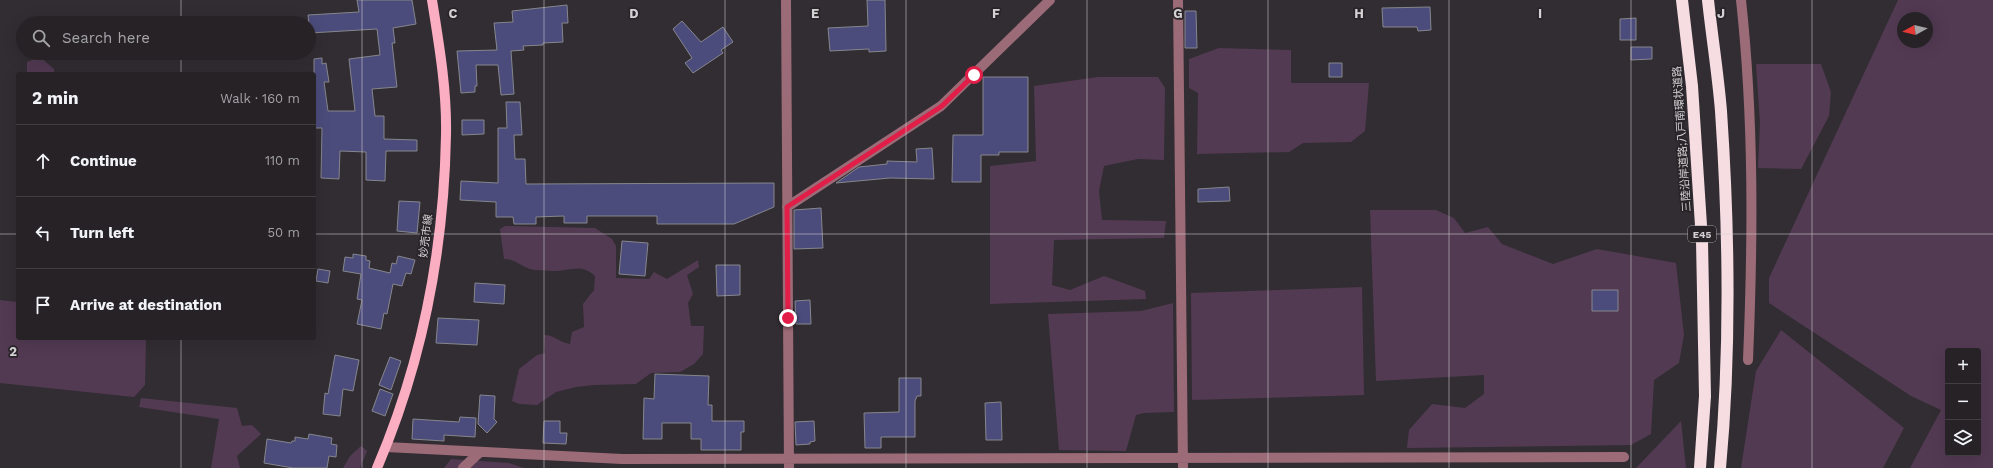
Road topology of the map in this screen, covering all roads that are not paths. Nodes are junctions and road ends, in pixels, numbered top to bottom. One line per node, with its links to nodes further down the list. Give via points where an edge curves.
1 (432, 0): 10 (main road, 妙売市線, via 441,58 446,134 439,233 429,299 412,374)
2 (786, 0): 8 (street)
3 (1050, 0): 8 (street, via 942,106)
4 (1178, 0): 13 (street)
5 (1682, 0): 17 (highway, 三陸沿岸道路;八戸南環状道路 / E45, via 1692,86 1702,241 1705,396)
6 (1708, 0): 18 (highway, E45, via 1720,110 1727,245 1725,417)
7 (1741, 0): 9 (street, via 1746,43 1751,171 1752,270)
8 (787, 207): 14 (street)
9 (1748, 360)
10 (386, 447): 11 (street); 15 (main road, 妙売市線)
11 (480, 452): 14 (street); 16 (street)
12 (1624, 457): 13 (street)
13 (1183, 463): 14 (street)
14 (789, 464)
15 (377, 468)
16 (463, 468)
17 (1700, 468)
18 (1720, 468)

